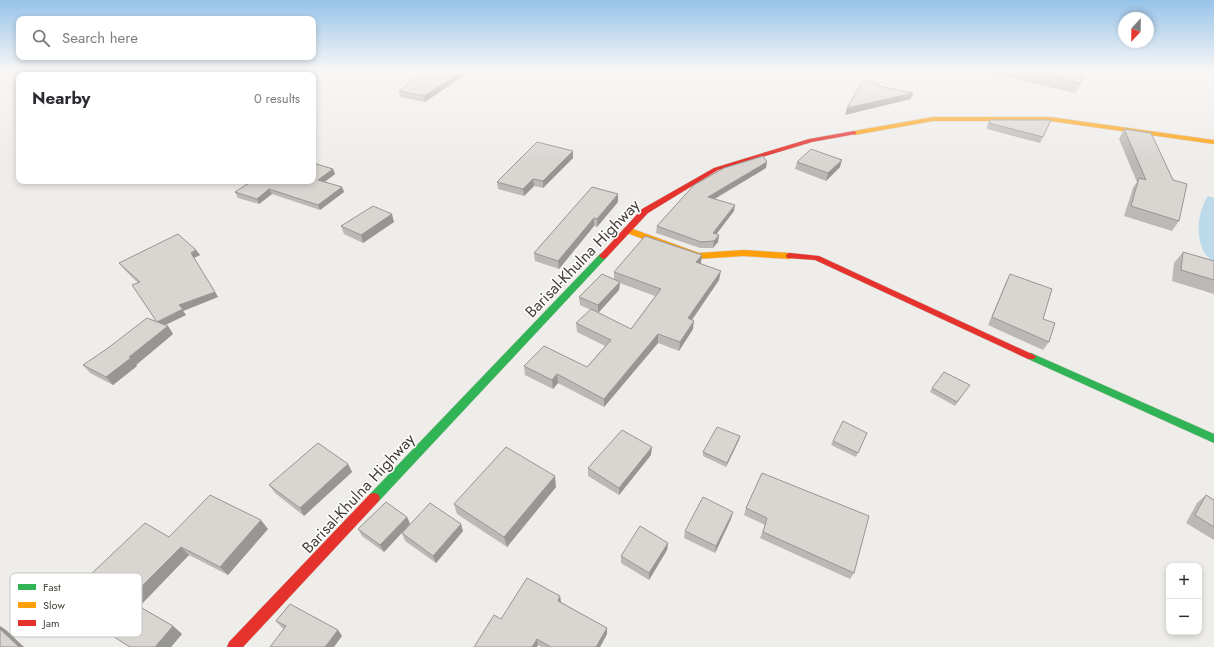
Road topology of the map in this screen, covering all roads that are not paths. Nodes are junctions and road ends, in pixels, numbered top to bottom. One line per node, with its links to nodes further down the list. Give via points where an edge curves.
1 (1214, 142): 2 (main road, Barisal-Khulna Highway, via 1050,119 933,119 811,140 716,169 646,210)
2 (627, 230): 3 (main road, via 698,256 743,253 816,258); 4 (main road, Barisal-Khulna Highway)
3 (1214, 439)
4 (234, 647)

